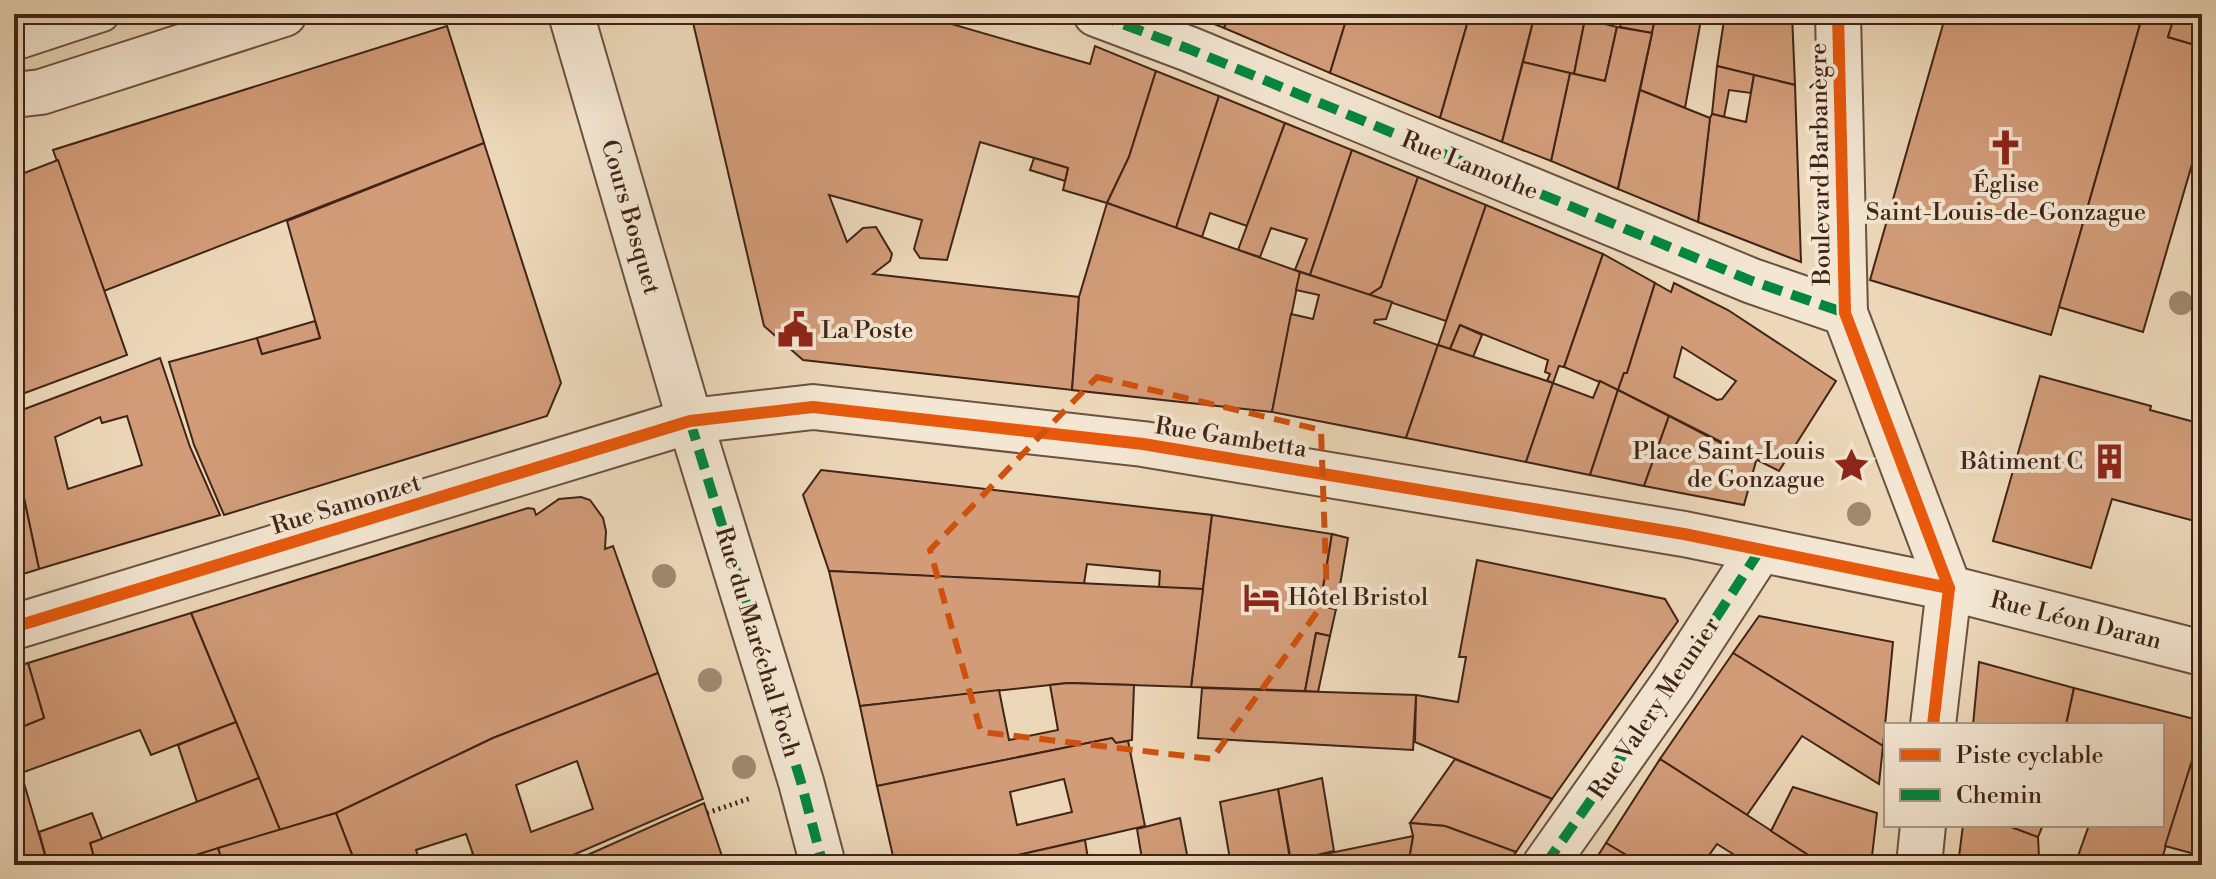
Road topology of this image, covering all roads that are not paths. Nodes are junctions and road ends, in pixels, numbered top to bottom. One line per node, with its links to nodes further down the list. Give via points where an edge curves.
1 (102, 14): 6 (lane)
2 (284, 14): 7 (street, via 41,92)
3 (571, 14): 9 (street, Cours Bosquet)
4 (1096, 14): 8 (street, Rue Lamothe, via 1752,281)
5 (1838, 14): 8 (street, Boulevard Barbanègre)
6 (14, 43)
7 (14, 95)
8 (1845, 313): 11 (street)
9 (690, 421): 10 (street, Rue Gambetta, via 813,407 1143,444); 12 (street, Rue Samonzet); 16 (street, Rue du Maréchal Foch)
10 (1760, 550): 11 (street); 17 (street, Rue Valery Meunier)
11 (1949, 588): 13 (street, Rue Léon Daran); 14 (street)
12 (14, 627)
13 (2202, 653)
14 (1933, 723)
15 (1923, 827): 18 (street)
16 (823, 865)
17 (1545, 865)
18 (1919, 865)

